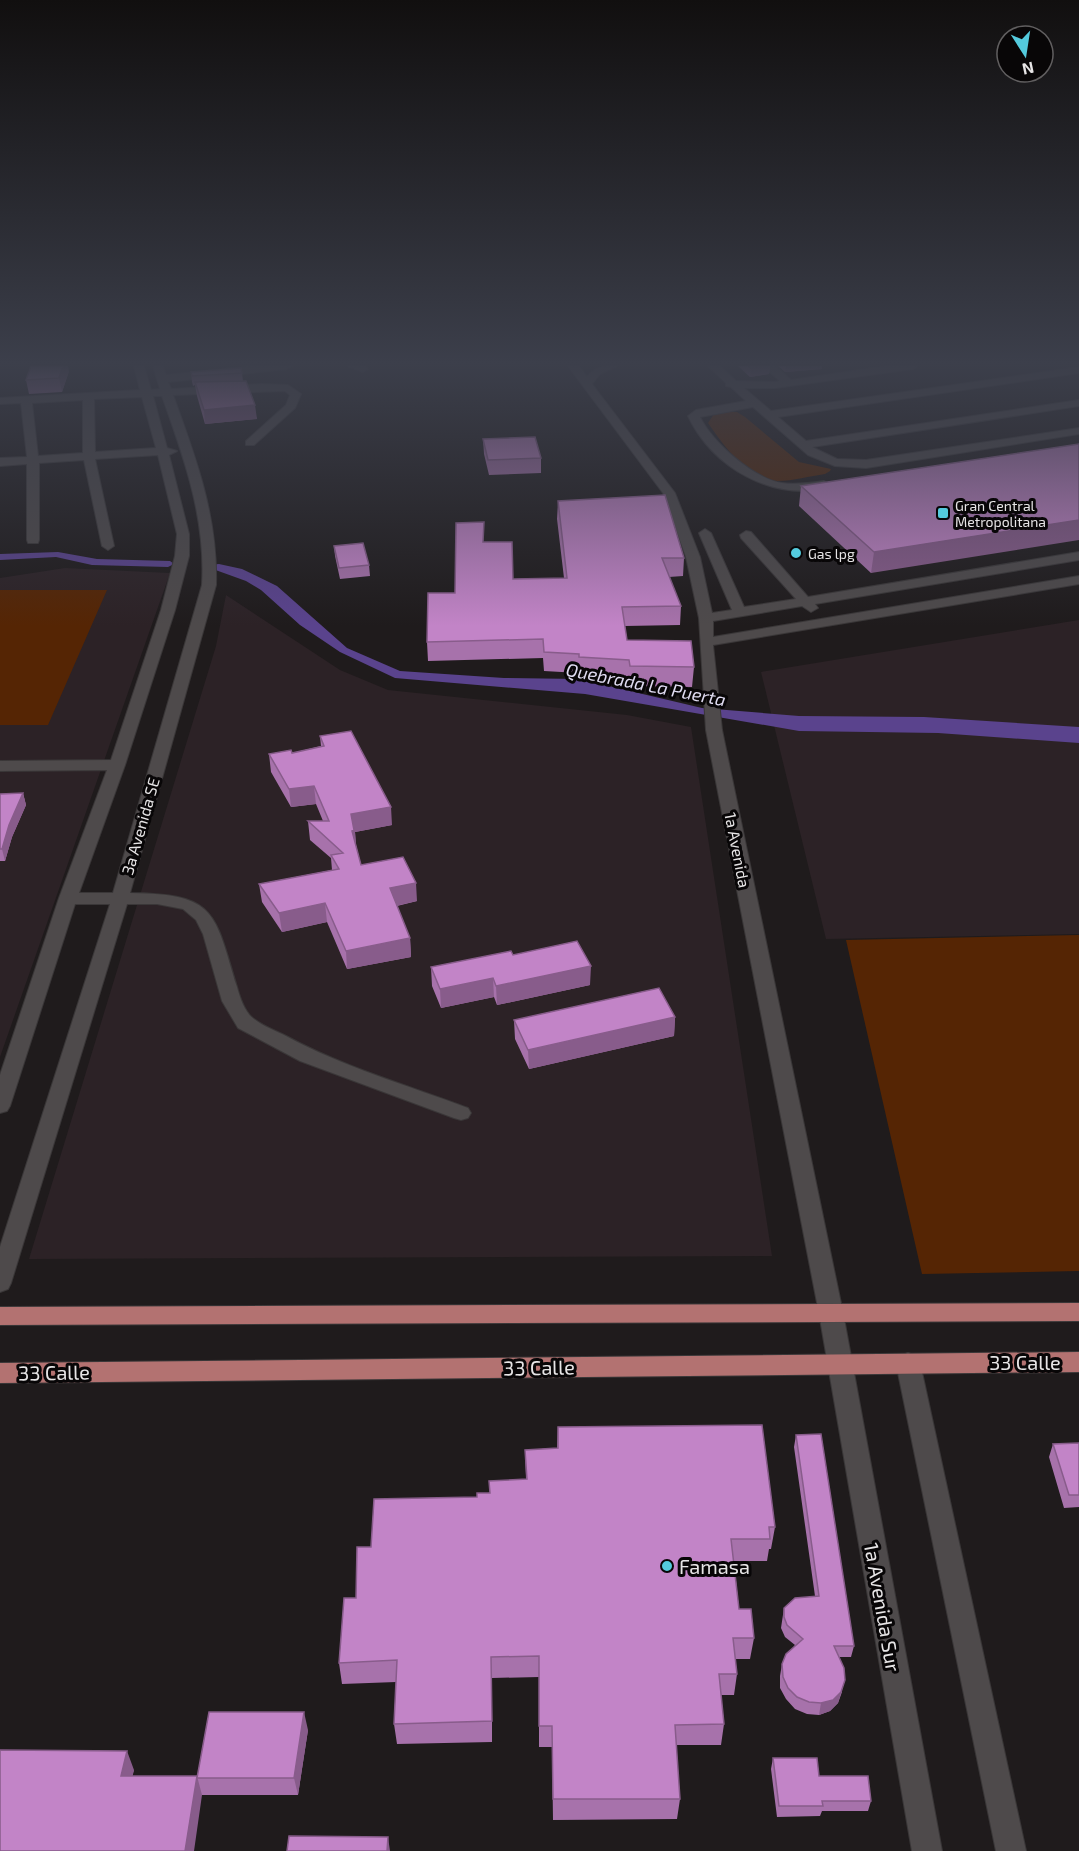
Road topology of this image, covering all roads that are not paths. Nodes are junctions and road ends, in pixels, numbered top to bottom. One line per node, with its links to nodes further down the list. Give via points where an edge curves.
1 (32, 452): 11 (street)
2 (89, 452): 10 (street)
3 (154, 452): 10 (street)
4 (161, 452): 25 (street, via 183,534 182,556)
5 (186, 452): 28 (street, 3a Avenida SE, via 204,502 211,543 209,585)
6 (638, 452): 22 (street, 1a Avenida, via 669,493 693,557)
7 (723, 452): 13 (street, via 745,472 767,483 798,489)
8 (815, 452): 9 (street, via 836,462 866,464)
9 (941, 452)
10 (89, 456): 11 (street); 17 (street)
11 (33, 460): 12 (street); 16 (street)
12 (0, 462)
13 (833, 484)
14 (705, 533): 21 (street)
15 (746, 536): 20 (street)
16 (33, 540)
17 (108, 546)
18 (1079, 555): 20 (street)
19 (1079, 580): 23 (street)
20 (805, 603): 21 (street); 23 (street)
21 (740, 613): 22 (street)
22 (706, 618): 24 (street, 1a Avenida)
23 (828, 623): 24 (street)
24 (706, 642): 33 (street, 1a Avenida, via 714,730)
25 (117, 765): 26 (street); 27 (street)
26 (0, 766)
27 (68, 898): 28 (street); 29 (street)
28 (120, 899): 30 (street, via 157,899 189,905 204,917 232,1001 245,1023 307,1056); 31 (street, 3a Avenida SE)
29 (0, 1106)
30 (461, 1113)
31 (0, 1283)
32 (1079, 1312): 33 (main road)
33 (831, 1313): 34 (main road); 37 (street, 1a Avenida)
34 (0, 1316)
35 (1079, 1362): 36 (main road, 33 Calle)
36 (908, 1363): 37 (main road, 33 Calle); 40 (street)
37 (839, 1364): 38 (main road, 33 Calle); 39 (street, 1a Avenida Sur)
38 (0, 1373)
39 (927, 1851)
40 (1011, 1851)

